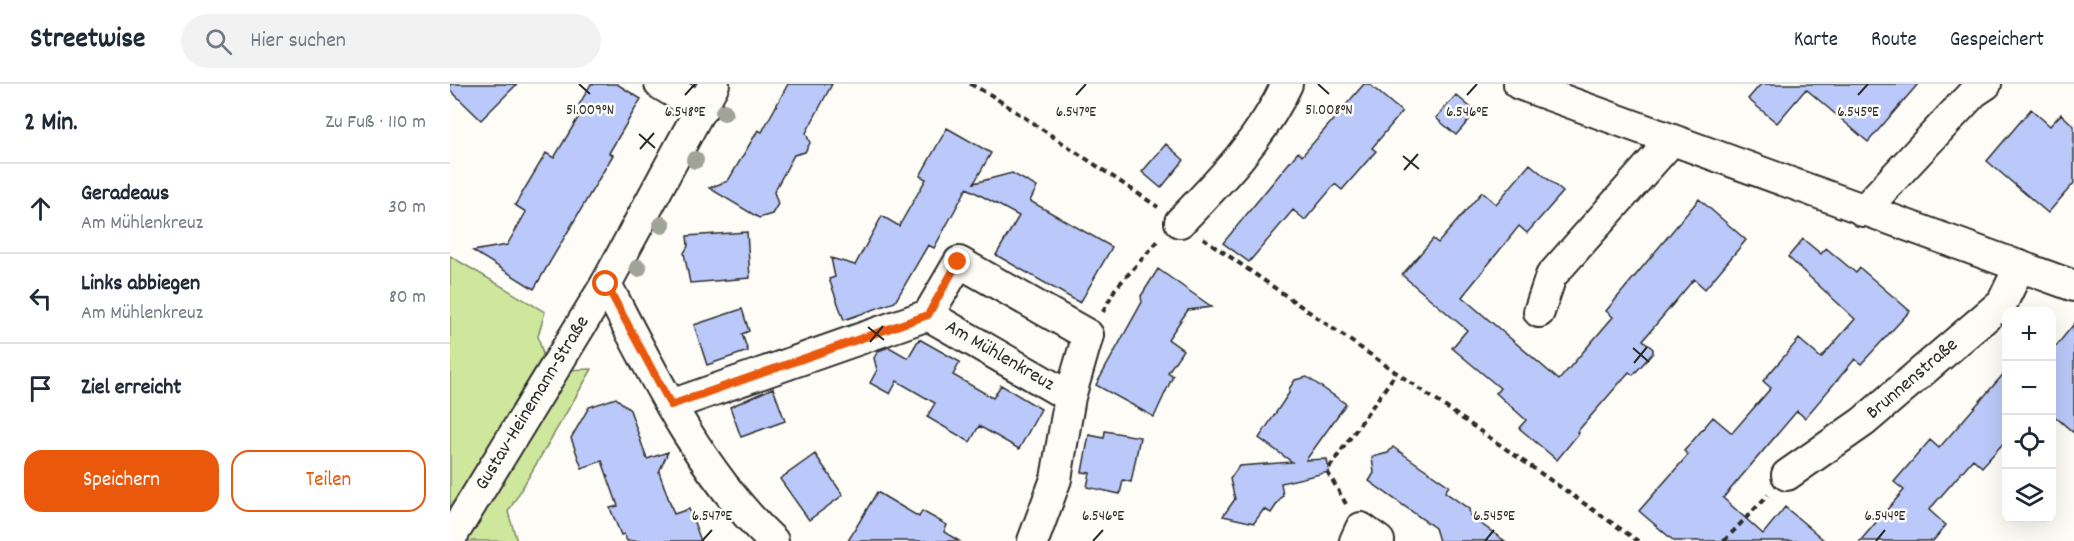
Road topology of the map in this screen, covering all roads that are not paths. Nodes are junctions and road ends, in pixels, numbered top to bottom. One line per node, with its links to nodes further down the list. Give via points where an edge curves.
1 (660, 84): 5 (street, Gustav-Heinemann-Straße)
2 (1287, 84): 8 (street, via 1254,140)
3 (1986, 84): 7 (street, via 1974,92)
4 (1523, 85): 6 (street)
5 (708, 96): 10 (street, Gustav-Heinemann-Straße)
6 (1671, 141): 7 (street); 12 (street, via 1551,276)
7 (1863, 211): 9 (street)
8 (1180, 222)
9 (2019, 266): 11 (street); 16 (street, Brunnenstraße, via 2002,303 1863,422)
10 (606, 284): 15 (street); 17 (street, Gustav-Heinemann-Straße)
11 (2074, 286)
12 (1539, 312)
13 (928, 315): 14 (street, Am Mühlenkreuz); 14 (street, Am Mühlenkreuz, via 958,262 1088,335); 15 (street, Am Mühlenkreuz)
14 (1070, 397): 19 (street, Am Mühlenkreuz, via 1056,479)
15 (671, 405): 18 (street, via 735,501)
16 (1786, 475)
17 (450, 539)
18 (770, 539)
19 (1033, 541)

